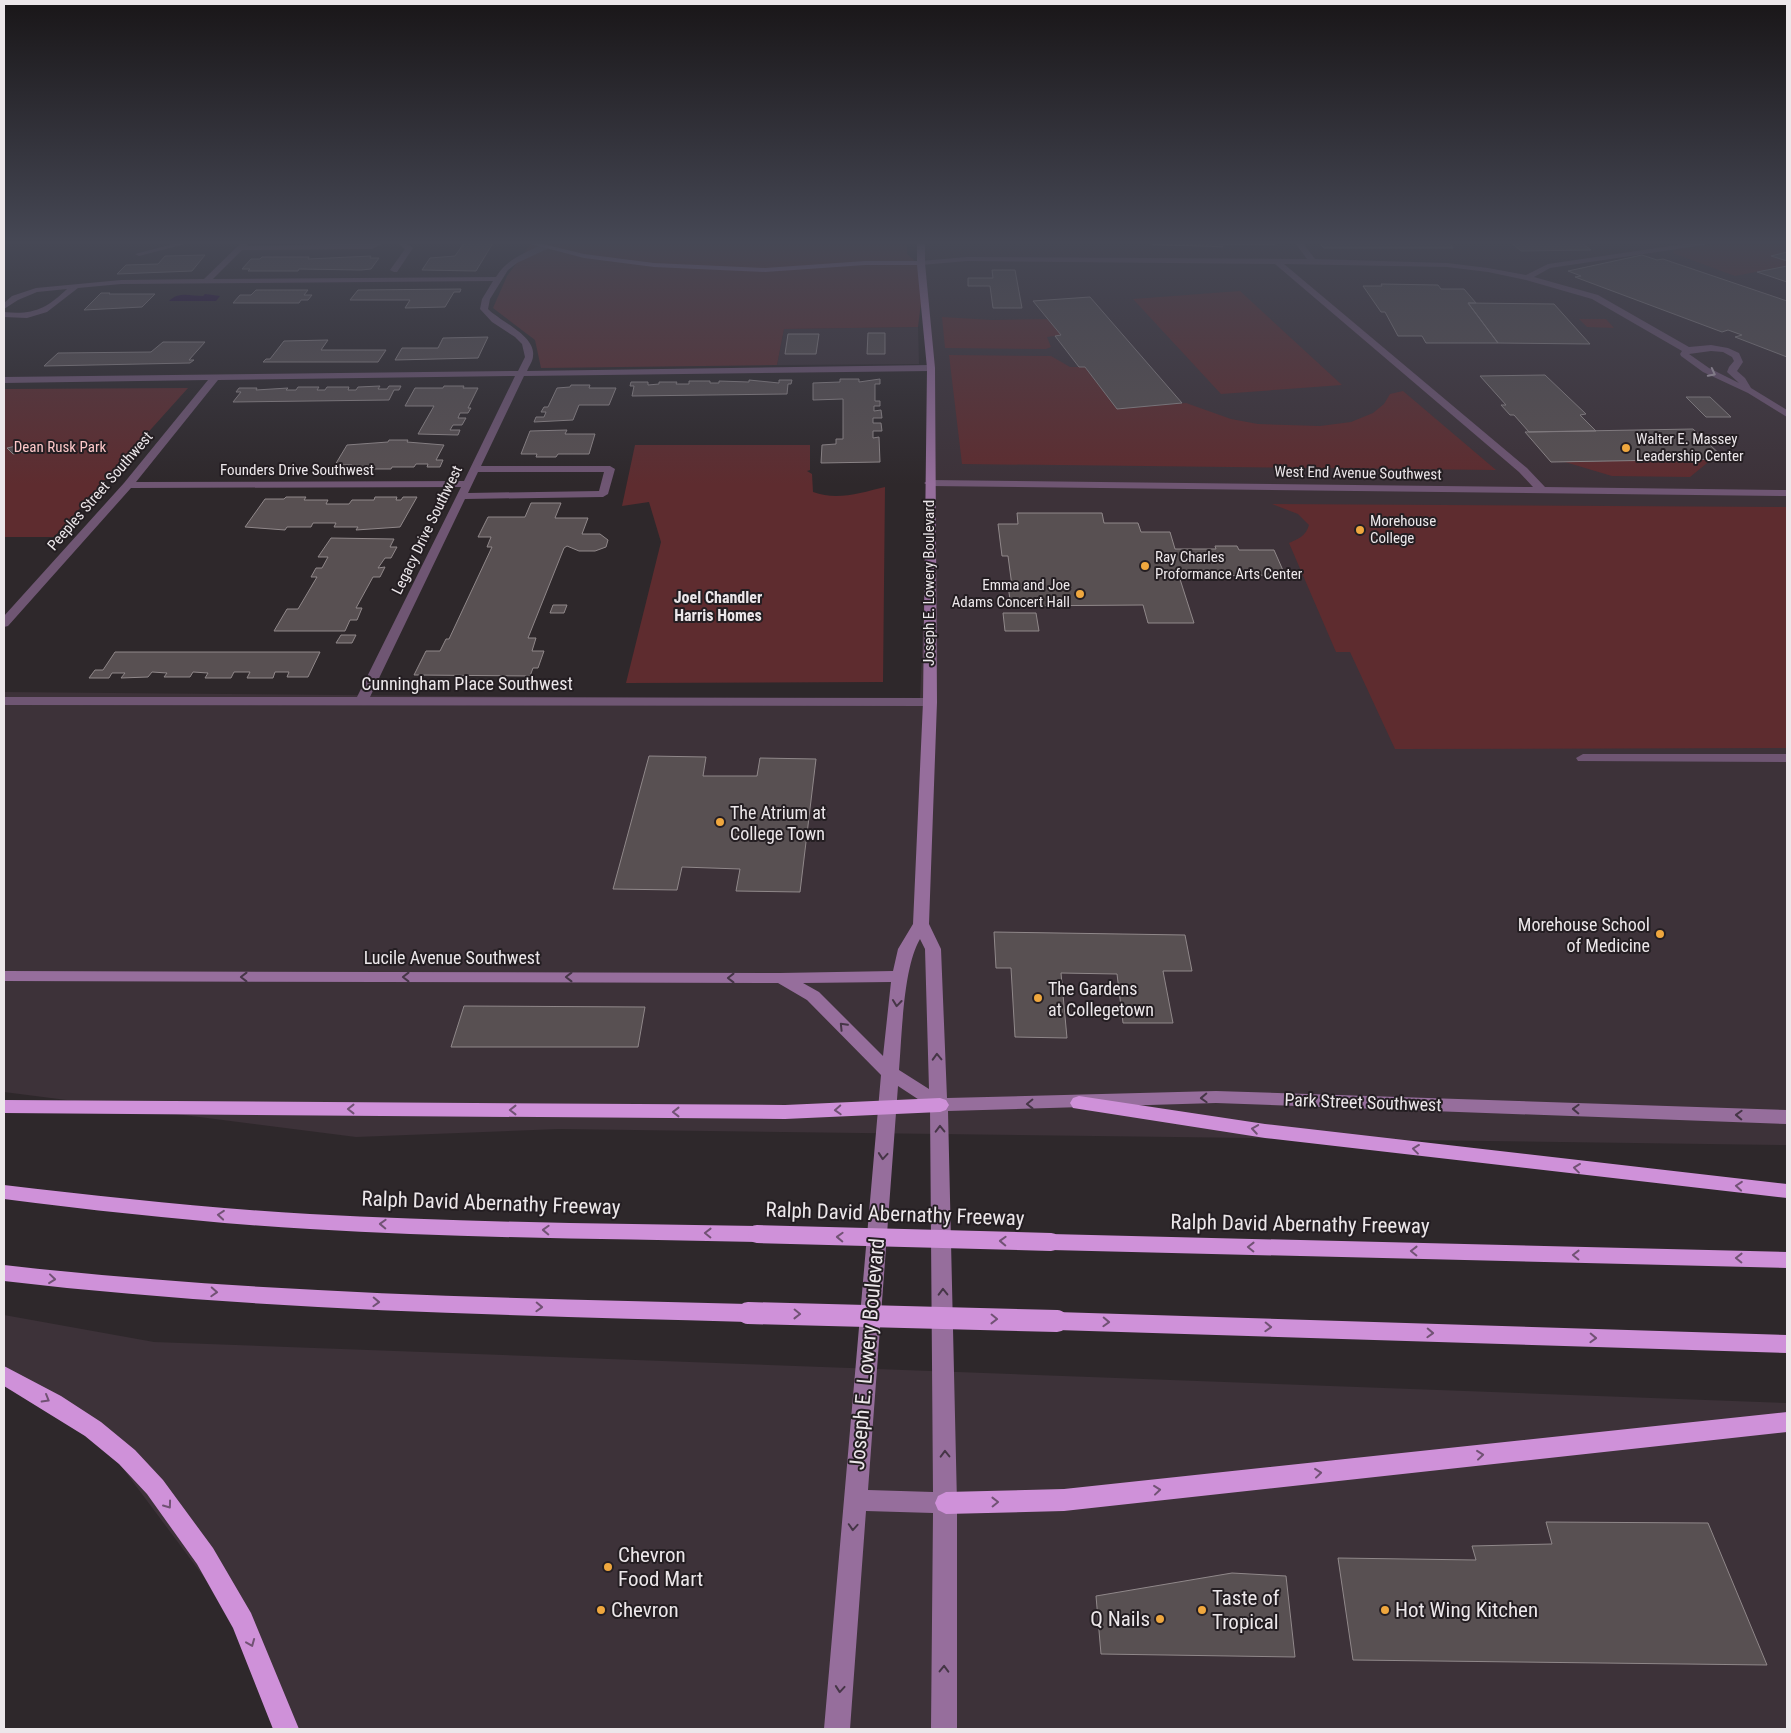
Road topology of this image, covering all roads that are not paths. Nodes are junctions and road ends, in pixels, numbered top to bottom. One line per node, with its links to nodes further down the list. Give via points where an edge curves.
1 (500, 324): 7 (street, Legacy Drive Southwest, via 524,339 529,348)
2 (927, 324): 6 (main road, Joseph E. Lowery Boulevard)
3 (1350, 324): 16 (street, via 1523,470)
4 (1640, 324): 5 (street)
5 (1686, 350): 10 (street, one-way to 10, via 1684,354 1701,367); 10 (street, via 1711,348 1736,355 1739,362 1732,372)
6 (931, 368): 7 (street); 13 (main road, Joseph E. Lowery Boulevard)
7 (522, 373): 8 (street); 12 (street, Legacy Drive Southwest)
8 (216, 376): 9 (street); 15 (street, Peeples Street Southwest)
9 (4, 380)
10 (1747, 389): 11 (street)
11 (1787, 414)
12 (474, 469): 14 (street, Legacy Drive Southwest); 18 (street, via 610,469 604,494)
13 (929, 483): 16 (street, West End Avenue Southwest); 22 (main road, Joseph E. Lowery Boulevard)
14 (466, 484): 15 (street, Founders Drive Southwest); 18 (street, Legacy Drive Southwest)
15 (128, 485): 19 (street, Peeples Street Southwest)
16 (1542, 490): 17 (street, West End Avenue Southwest)
17 (1787, 493)
18 (460, 496): 21 (street, Legacy Drive Southwest)
19 (4, 623)
20 (4, 701): 21 (street, Cunningham Place Southwest)
21 (362, 701): 22 (street, Cunningham Place Southwest)
22 (930, 702): 25 (main road, Joseph E. Lowery Boulevard)
23 (1583, 758): 24 (street)
24 (1787, 758)
25 (921, 924): 27 (main road, Joseph E. Lowery Boulevard, via 906,949); 31 (main road, Joseph E. Lowery Boulevard, one-way to 25, via 933,949)
26 (4, 976): 28 (main road, Lucile Avenue Southwest, one-way to 26)
27 (900, 976): 28 (main road, Lucile Avenue Southwest); 29 (main road, Joseph E. Lowery Boulevard, one-way to 29)
28 (780, 978): 29 (main road, one-way to 28, via 813,996)
29 (890, 1073): 31 (main road); 33 (main road, Joseph E. Lowery Boulevard)
30 (1079, 1102): 31 (main road, Park Street Southwest, one-way to 31); 34 (main road, Park Street Southwest, one-way to 30, via 1216,1097); 35 (highway, one-way to 30, via 1275,1132)
31 (940, 1105): 33 (highway); 43 (main road, Joseph E. Lowery Boulevard, one-way to 31)
32 (4, 1106): 33 (highway, one-way to 32, via 785,1112)
33 (887, 1107): 42 (main road, Joseph E. Lowery Boulevard, one-way to 42)
34 (1787, 1116)
35 (1787, 1191)
36 (4, 1192): 37 (highway, Ralph David Abernathy Freeway, one-way to 36, bridge, via 542,1230 246,1217)
37 (1787, 1260)
38 (4, 1273): 39 (highway, one-way to 39, bridge, via 160,1289 365,1301)
39 (1787, 1344)
40 (4, 1375): 44 (highway, one-way to 44, via 93,1429 127,1457 154,1486 205,1556 242,1621)
41 (1787, 1422): 43 (highway, one-way to 41, via 1064,1500)
42 (855, 1500): 43 (main road); 45 (main road, Joseph E. Lowery Boulevard, one-way to 45)
43 (946, 1503): 46 (main road, Joseph E. Lowery Boulevard, one-way to 43)
44 (286, 1729)
45 (837, 1729)
46 (944, 1729)

